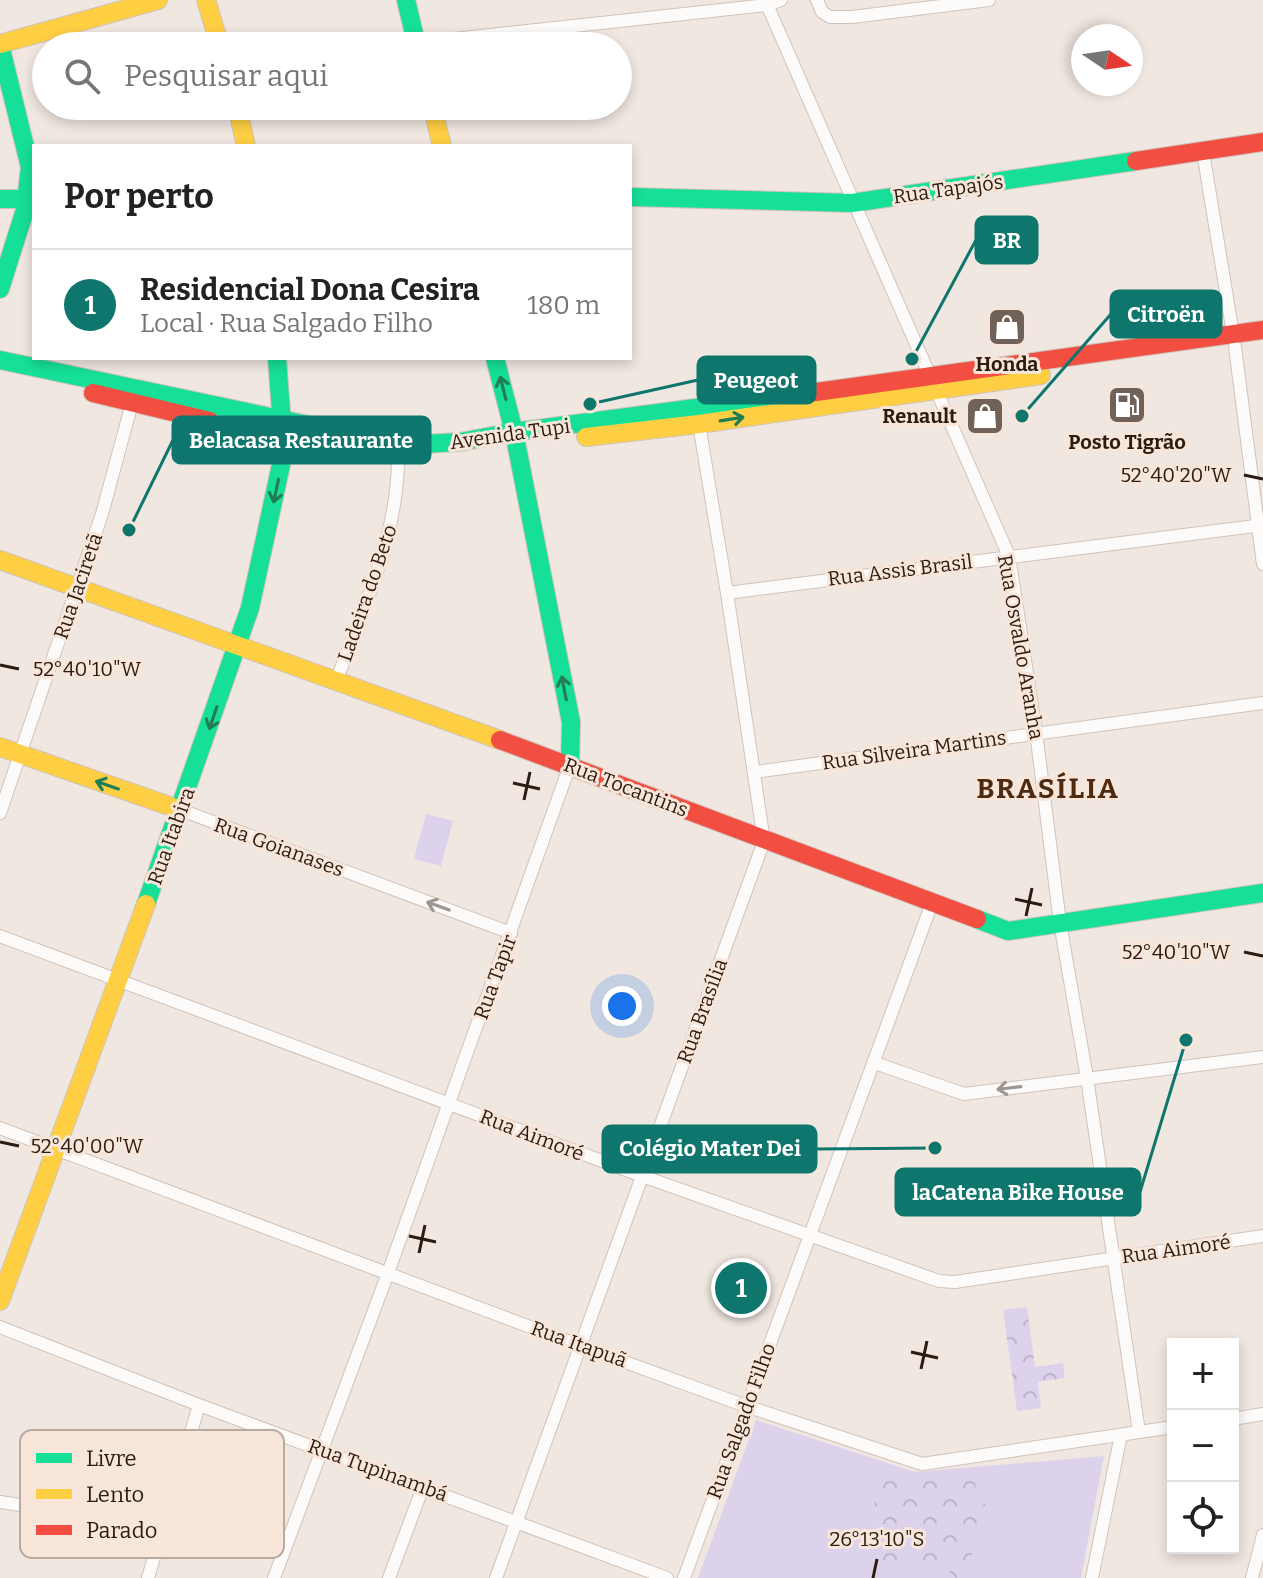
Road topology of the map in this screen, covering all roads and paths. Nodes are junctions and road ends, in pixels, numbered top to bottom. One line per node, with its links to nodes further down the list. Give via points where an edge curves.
1 (158, 0): 8 (main road)
2 (206, 0): 9 (main road)
3 (406, 0): 10 (main road)
4 (781, 0): 7 (street)
5 (817, 0): 6 (street, via 830,17)
6 (989, 0)
7 (766, 3): 11 (street); 23 (street, Rua Osvaldo Aranha)
8 (43, 32)
9 (216, 32)
10 (414, 32)
11 (519, 32)
12 (32, 35): 13 (main road)
13 (0, 44): 22 (main road, via 30,167)
14 (240, 120): 17 (main road)
15 (436, 120): 18 (main road)
16 (1263, 142): 19 (main road, Rua Tapajós)
17 (246, 144)
18 (442, 144)
19 (1203, 152): 23 (main road, Rua Tapajós); 26 (street)
20 (632, 197): 23 (main road, Rua Tapajós)
21 (0, 199): 22 (main road)
22 (30, 199): 24 (main road)
23 (852, 203): 32 (street, Rua Osvaldo Aranha)
24 (0, 289)
25 (1263, 330): 26 (main road, Avenida Tupi)
26 (1234, 341): 27 (main road, Avenida Tupi); 32 (main road, Avenida Tupi); 38 (street)
27 (1263, 343)
28 (0, 360): 35 (main road, Avenida Tupi)
29 (277, 360): 35 (main road, Rua Itabira)
30 (495, 360): 36 (main road, Rua Tapir, one-way to 30)
31 (0, 372): 33 (main road, Avenida Tupi)
32 (934, 383): 34 (main road, Avenida Tupi, one-way to 32); 36 (main road, Avenida Tupi); 39 (street, Rua Osvaldo Aranha)
33 (132, 403): 35 (main road, Avenida Tupi); 42 (street, Rua Jaciretã)
34 (699, 424): 36 (main road, Avenida Tupi); 43 (street, Rua Brasília)
35 (283, 430): 36 (main road, Avenida Tupi, via 403,445); 37 (main road, Avenida Tupi); 44 (main road, Rua Itabira, one-way to 44, via 284,451)
36 (515, 439): 37 (main road, Avenida Tupi, via 445,455); 50 (main road, Rua Tapir, one-way to 36, via 571,722)
37 (398, 455): 45 (street, Ladeira do Beto, via 390,537)
38 (1260, 526): 39 (street, Rua Assis Brasil); 41 (street)
39 (1009, 556): 43 (street, Rua Assis Brasil); 47 (street, Rua Osvaldo Aranha)
40 (0, 560): 42 (main road, Rua Tocantins)
41 (1263, 564)
42 (77, 587): 44 (main road, Rua Tocantins); 49 (street, Rua Jaciretã)
43 (727, 593): 51 (street, Rua Brasília)
44 (239, 644): 45 (main road, Rua Tocantins); 52 (main road, Rua Itabira, one-way to 52)
45 (336, 682): 50 (main road, Rua Tocantins)
46 (1263, 703): 47 (street, Rua Silveira Martins)
47 (1036, 732): 51 (street, Rua Silveira Martins); 57 (street, Rua Osvaldo Aranha)
48 (0, 747): 49 (main road, Rua Goianases)
49 (21, 755): 52 (main road, Rua Goianases, one-way to 49); 53 (street, Rua Jaciretã)
50 (570, 765): 54 (main road, Rua Tocantins); 58 (street, Rua Tapir)
51 (755, 772): 54 (street, Rua Brasília)
52 (181, 810): 58 (street, Rua Goianases, one-way to 52); 60 (main road, Rua Itabira)
53 (0, 813)
54 (764, 841): 56 (main road, Rua Tocantins); 67 (street, Rua Brasília)
55 (1263, 893): 57 (main road, Rua Tocantins)
56 (932, 903): 57 (main road, Rua Tocantins, via 1008,931); 62 (street, Rua Salgado Filho)
57 (1060, 923): 63 (street, Rua Osvaldo Aranha)
58 (511, 933): 64 (street, Rua Tapir)
59 (0, 936): 60 (street, Rua Aimoré)
60 (118, 981): 64 (street, Rua Aimoré); 66 (main road, Rua Itabira)
61 (1263, 1057): 63 (street)
62 (875, 1063): 63 (street, one-way to 62, via 964,1094); 69 (street, Rua Salgado Filho)
63 (1087, 1078): 70 (street, Rua Osvaldo Aranha)
64 (449, 1103): 67 (street, Rua Aimoré); 71 (street, Rua Tapir)
65 (0, 1128): 66 (street, Rua Itapuã)
66 (56, 1151): 71 (street, Rua Itapuã); 72 (main road, Rua Itabira)
67 (642, 1176): 69 (street, Rua Aimoré); 74 (street, Rua Brasília)
68 (1263, 1236): 70 (street, Rua Aimoré)
69 (810, 1237): 70 (street, Rua Aimoré, via 939,1281); 76 (street, Rua Salgado Filho)
70 (1114, 1258): 82 (street, Rua Osvaldo Aranha)
71 (388, 1273): 74 (street, Rua Itapuã); 85 (street, Rua Tapir)
72 (0, 1301)
73 (0, 1327): 75 (street, Rua Tupinambá)
74 (581, 1346): 76 (street, Rua Itapuã); 89 (street, Rua Brasília)
75 (199, 1405): 80 (street); 81 (street, Rua Tupinambá)
76 (746, 1406): 84 (street, Rua Itapuã, via 922,1464); 100 (street, Rua Salgado Filho)
77 (1263, 1414): 78 (street)
78 (1239, 1418)
79 (1167, 1428): 82 (street, Rua Itapuã)
80 (192, 1430)
81 (269, 1430)
82 (1139, 1432): 84 (street, Rua Itapuã)
83 (284, 1435): 85 (street, Rua Tupinambá)
84 (1121, 1435): 101 (street)
85 (323, 1449): 86 (street, Rua Tupinambá); 91 (street, Rua Tapir)
86 (423, 1487): 89 (street, Rua Tupinambá); 97 (street)
87 (0, 1502): 88 (street)
88 (20, 1505)
89 (517, 1522): 98 (street, Rua Brasília); 99 (street, Rua Tupinambá)
90 (1263, 1535): 92 (street)
91 (284, 1552)
92 (1260, 1555): 102 (street)
93 (154, 1558): 95 (street)
94 (282, 1558): 96 (street, Rua Tapir)
95 (148, 1578)
96 (274, 1578)
97 (389, 1578)
98 (496, 1578)
99 (667, 1578)
100 (684, 1578)
101 (1092, 1578)
102 (1252, 1578)

